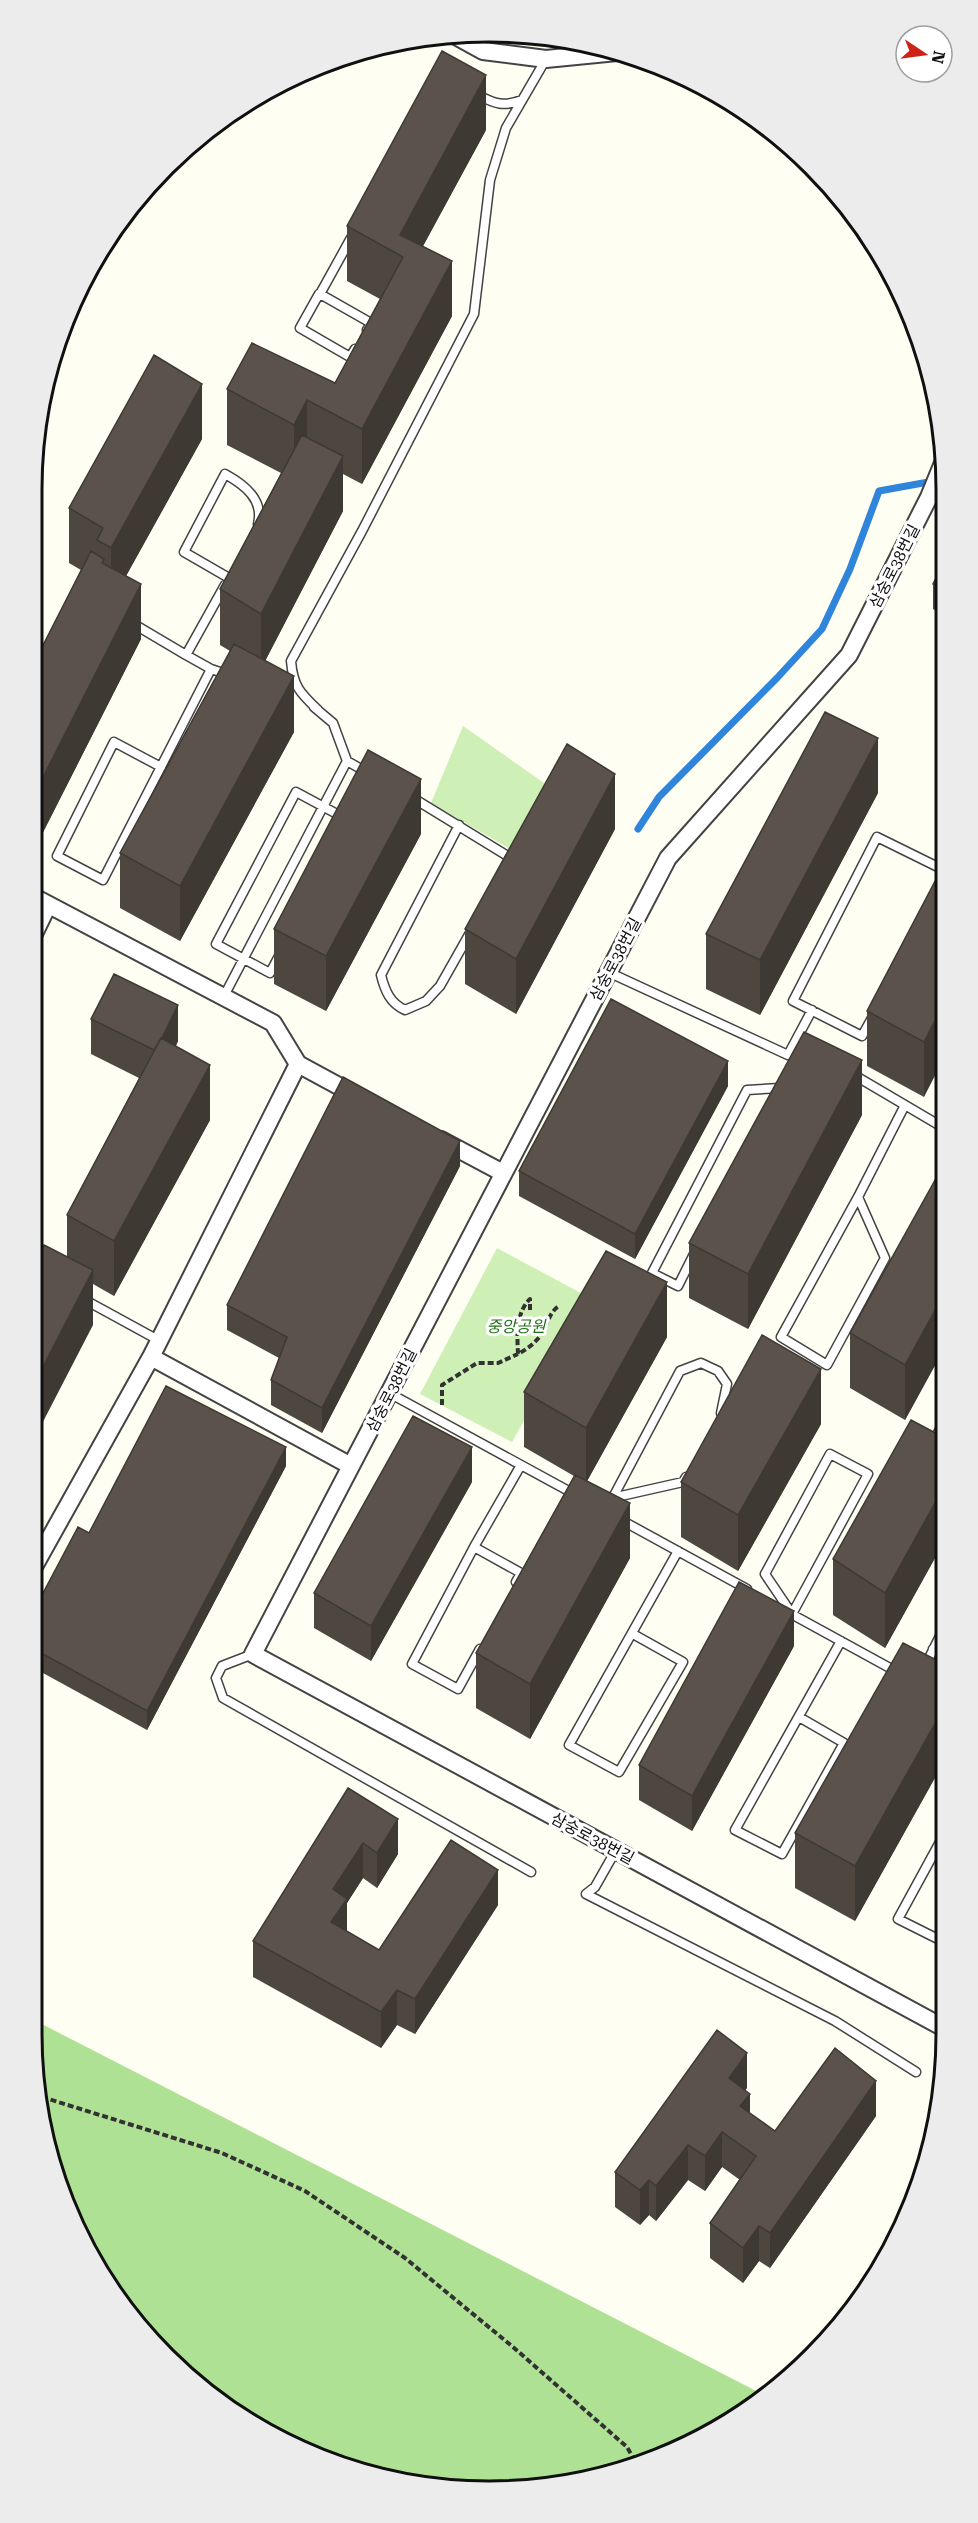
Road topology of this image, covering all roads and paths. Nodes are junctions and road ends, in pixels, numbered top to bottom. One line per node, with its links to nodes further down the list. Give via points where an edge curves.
1 (468, 43): 3 (street, via 483,51)
2 (593, 54): 3 (street)
3 (546, 59): 5 (lane)
4 (470, 91): 5 (lane, via 504,106)
5 (522, 100): 17 (lane, via 506,128 490,180 474,314 291,661 298,691)
6 (354, 234): 7 (lane, via 320,294 370,323 350,357 300,328)
7 (319, 294)
8 (934, 497): 31 (street, 삼숭로38번길, via 849,655 668,858)
9 (252, 536): 11 (lane, via 259,522 260,507 246,489 225,474 184,552)
10 (235, 567): 11 (lane)
11 (229, 578): 13 (lane)
12 (125, 619): 13 (lane)
13 (186, 655): 14 (lane)
14 (211, 669): 15 (lane); 19 (lane)
15 (243, 679)
16 (286, 693): 17 (lane)
17 (318, 710): 18 (lane, via 333,723)
18 (347, 761): 20 (lane); 22 (lane)
19 (161, 766): 19 (lane, via 102,880 57,856 114,742)
20 (378, 778)
21 (408, 796): 23 (lane)
22 (324, 807): 30 (lane); 30 (lane, via 350,821 270,973); 30 (lane, via 296,792 216,944)
23 (459, 825): 25 (lane, via 511,858); 29 (lane, via 381,975 395,1006 405,1010 426,1001 440,986)
24 (936, 866): 34 (lane, via 877,837 793,1001)
25 (506, 868)
26 (42, 902): 27 (street)
27 (48, 905): 28 (street); 32 (street)
28 (42, 917)
29 (473, 927)
30 (244, 958): 32 (lane)
31 (608, 972): 36 (lane); 44 (street, 삼숭로38번길)
32 (223, 998): 37 (street, via 273,1023)
33 (879, 1005): 34 (lane, via 862,1036)
34 (812, 1010): 36 (lane)
35 (812, 1051): 36 (lane)
36 (793, 1057)
37 (298, 1064): 40 (street); 50 (street)
38 (843, 1069): 41 (lane)
39 (775, 1098): 46 (lane, via 782,1083 747,1090 652,1273 678,1286)
40 (370, 1102)
41 (905, 1105): 42 (lane); 45 (lane)
42 (936, 1123)
43 (432, 1135): 44 (street)
44 (503, 1173): 53 (street, 삼숭로38번길)
45 (858, 1197): 45 (lane, via 885,1258 827,1365 781,1337)
46 (699, 1244)
47 (77, 1296): 50 (lane)
48 (559, 1306): 51 (path, via 553,1309 530,1348)
49 (530, 1310): 51 (path, via 530,1299 522,1306)
50 (159, 1341): 52 (street)
51 (518, 1354): 54 (path, via 498,1363 477,1363 442,1385)
52 (151, 1357): 57 (street); 65 (street)
53 (389, 1393): 56 (lane); 57 (street, 삼숭로38번길)
54 (442, 1409)
55 (714, 1426): 59 (lane, via 724,1408 728,1384 718,1371 701,1364 680,1371)
56 (521, 1465): 60 (lane); 63 (lane)
57 (351, 1466): 76 (street, 삼숭로38번길)
58 (688, 1473): 59 (lane, via 683,1482)
59 (612, 1498): 61 (lane)
60 (586, 1501)
61 (605, 1511)
62 (615, 1517): 64 (lane)
63 (474, 1547): 67 (lane, via 521,1573); 71 (lane, via 412,1664 458,1689)
64 (678, 1551): 66 (lane); 70 (lane)
65 (42, 1552)
66 (750, 1591)
67 (511, 1592)
68 (771, 1603): 69 (lane)
69 (792, 1614): 69 (lane, via 868,1474 830,1454 765,1574); 72 (lane)
70 (633, 1634): 70 (lane, via 569,1745 619,1772 683,1662)
71 (484, 1641)
72 (841, 1641): 78 (lane); 79 (lane)
73 (936, 1643): 74 (lane)
74 (933, 1649): 75 (lane); 77 (lane)
75 (936, 1651)
76 (253, 1654): 81 (street, 삼숭로38번길); 82 (lane, via 222,1666 216,1678 223,1698)
77 (920, 1674)
78 (907, 1677)
79 (799, 1717): 79 (lane, via 735,1830 782,1854 844,1743)
80 (936, 1849): 83 (lane, via 898,1919)
81 (616, 1850): 84 (street, 삼숭로38번길); 85 (lane, via 596,1887 586,1894 835,2020)
82 (531, 1872)
83 (936, 1938)
84 (936, 2024)
85 (916, 2072)
86 (47, 2099): 87 (path, via 222,2153 305,2191 405,2258 627,2447)
87 (633, 2457)

